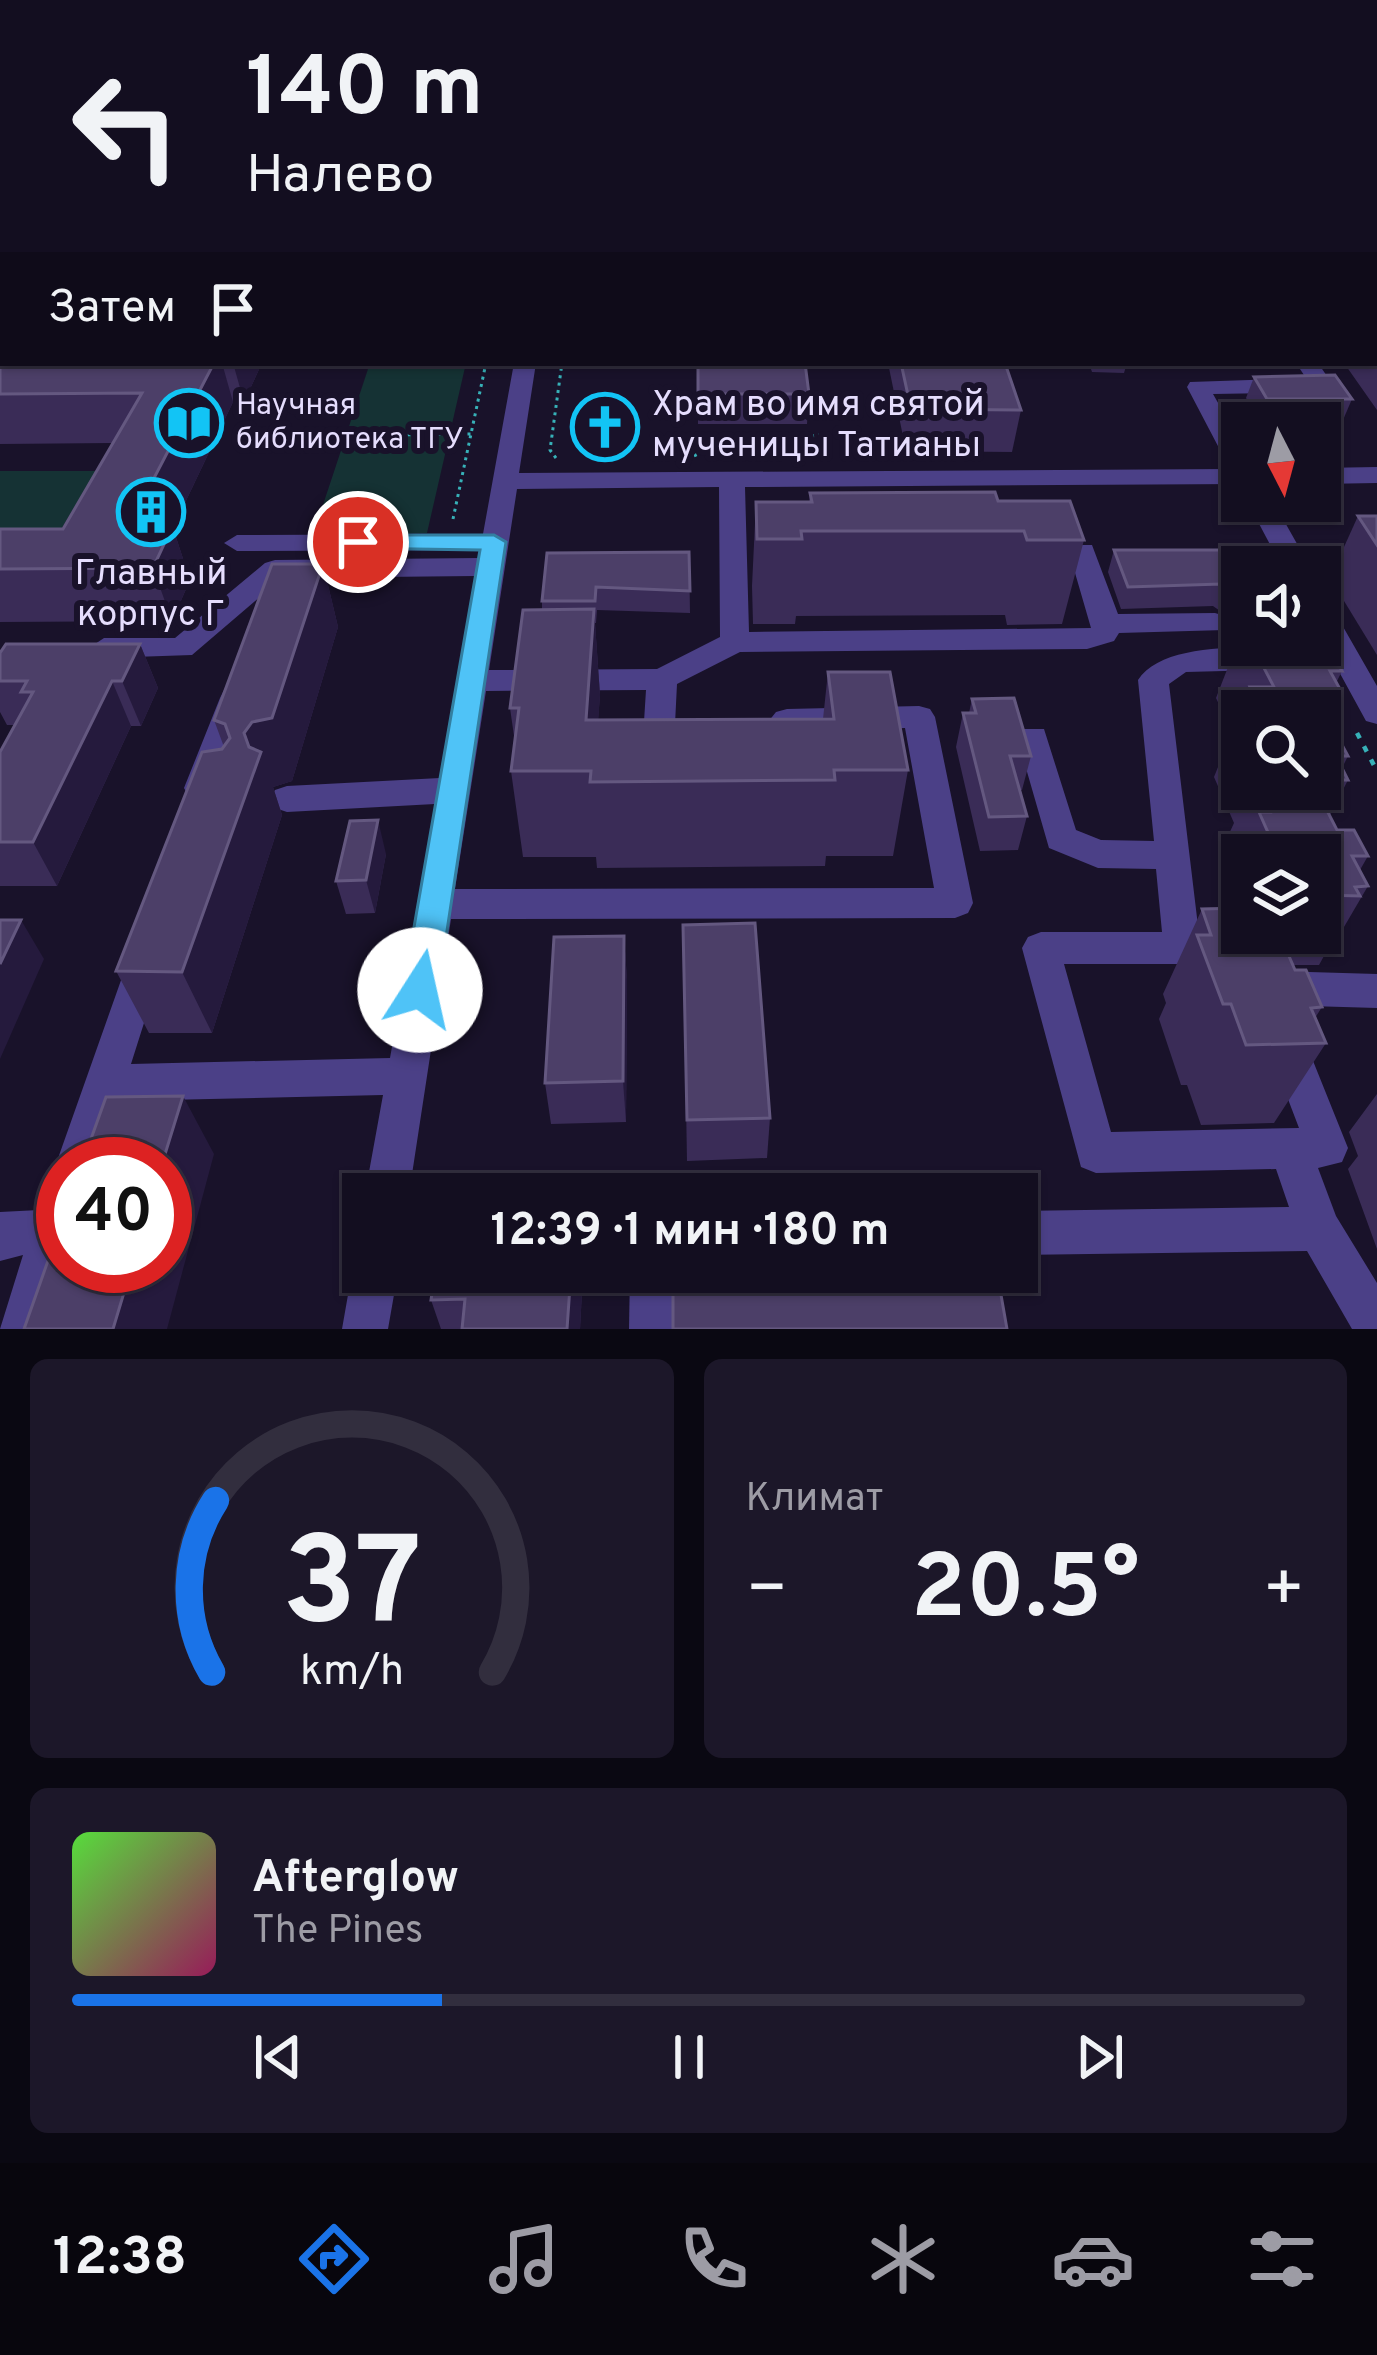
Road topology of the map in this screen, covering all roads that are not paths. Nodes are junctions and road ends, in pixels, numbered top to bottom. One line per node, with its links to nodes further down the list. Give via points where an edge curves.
1 (524, 366): 8 (street)
2 (1309, 366): 3 (street, via 1322,386 1198,388)
3 (1221, 432)
4 (1221, 472): 7 (street)
5 (1377, 475): 6 (street)
6 (1341, 476)
7 (732, 479): 8 (street); 14 (street, via 746,550)
8 (505, 481): 11 (street)
9 (237, 543): 11 (street, via 448,542)
10 (1012, 550): 13 (street, via 1082,551)
11 (492, 555): 15 (street, via 275,569 182,648); 20 (street)
12 (1215, 623): 13 (street)
13 (1107, 624): 14 (street, via 1104,634 1087,639)
14 (735, 642): 19 (street)
15 (68, 648)
16 (1341, 649): 17 (street)
17 (1346, 658): 21 (street); 28 (street, via 1179,662 1153,680)
18 (249, 663): 27 (street)
19 (662, 679): 20 (street); 24 (street, via 658,753)
20 (471, 682): 25 (street)
21 (1373, 698)
22 (1033, 737): 28 (street, via 1060,838 1098,854)
23 (740, 751): 29 (street, via 760,751 787,720 919,717 955,903)
24 (699, 752)
25 (454, 790): 26 (street); 29 (street)
26 (287, 800)
27 (208, 802)
28 (1172, 855): 31 (street, via 1181,934)
29 (435, 904): 33 (street)
30 (156, 926): 34 (street)
31 (1238, 971): 32 (street); 36 (street, via 1327,1148); 36 (street, via 1041,947 1096,1153)
32 (1377, 991)
33 (406, 1076): 34 (street); 37 (street)
34 (105, 1082): 35 (street)
35 (86, 1137)
36 (1290, 1150): 39 (street)
37 (390, 1173)
38 (36, 1224): 41 (street)
39 (1319, 1229): 40 (street); 45 (street)
40 (1038, 1233)
41 (0, 1239)
42 (36, 1284): 46 (street)
43 (371, 1293): 47 (street)
44 (653, 1293): 48 (street)
45 (1377, 1327)
46 (21, 1329)
47 (365, 1329)
48 (652, 1329)

